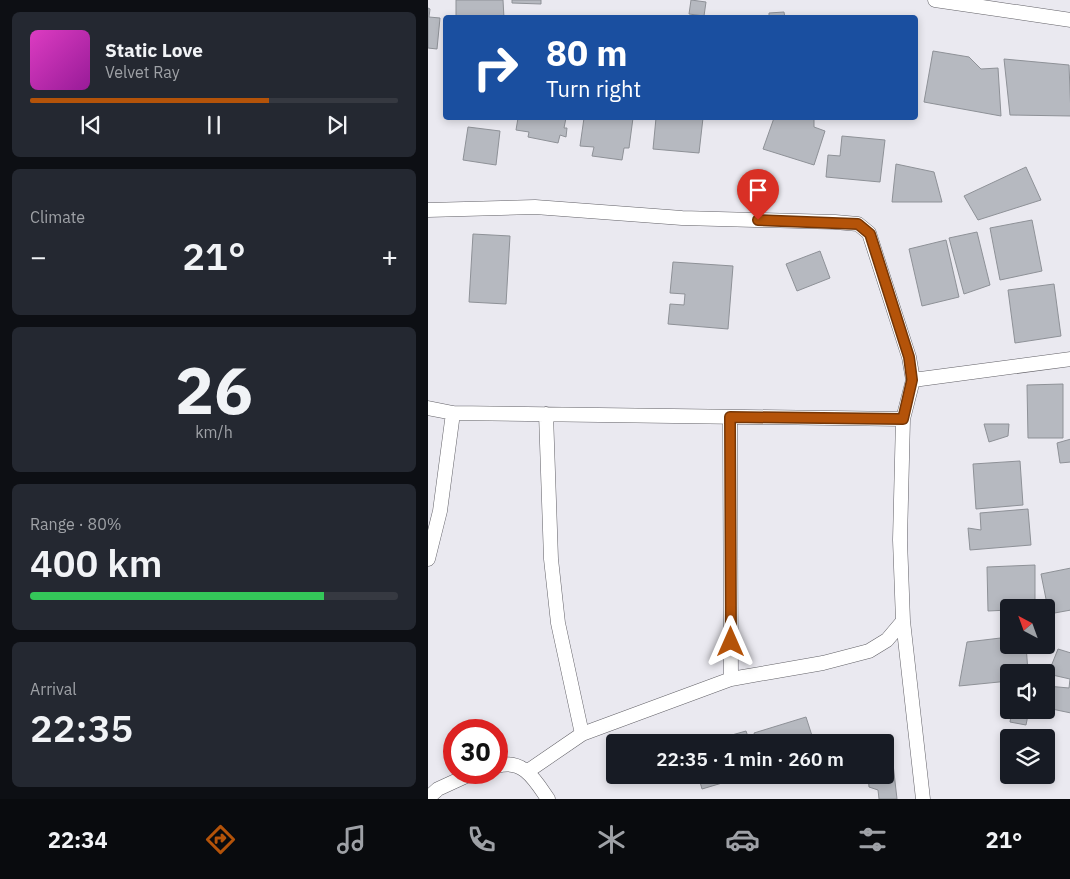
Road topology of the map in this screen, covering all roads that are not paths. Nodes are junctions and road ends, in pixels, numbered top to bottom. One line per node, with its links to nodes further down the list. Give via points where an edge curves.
1 (935, 0): 2 (street)
2 (1070, 20)
3 (428, 210): 5 (street, via 535,207 682,218 858,224 870,234 909,357)
4 (1070, 359): 5 (street)
5 (912, 380): 10 (street)
6 (428, 408): 7 (street)
7 (453, 413): 8 (street); 11 (street, via 440,511)
8 (546, 414): 9 (street); 14 (street, via 551,559 558,623)
9 (730, 417): 10 (street); 13 (street)
10 (903, 419): 12 (street, via 900,540)
11 (428, 559)
12 (904, 621): 13 (street, via 887,640 869,651); 20 (street)
13 (731, 680): 14 (street)
14 (582, 734): 16 (street)
15 (508, 764): 16 (street)
16 (528, 771): 19 (street)
17 (449, 784): 18 (street)
18 (428, 798)
19 (548, 799)
20 (923, 799)

